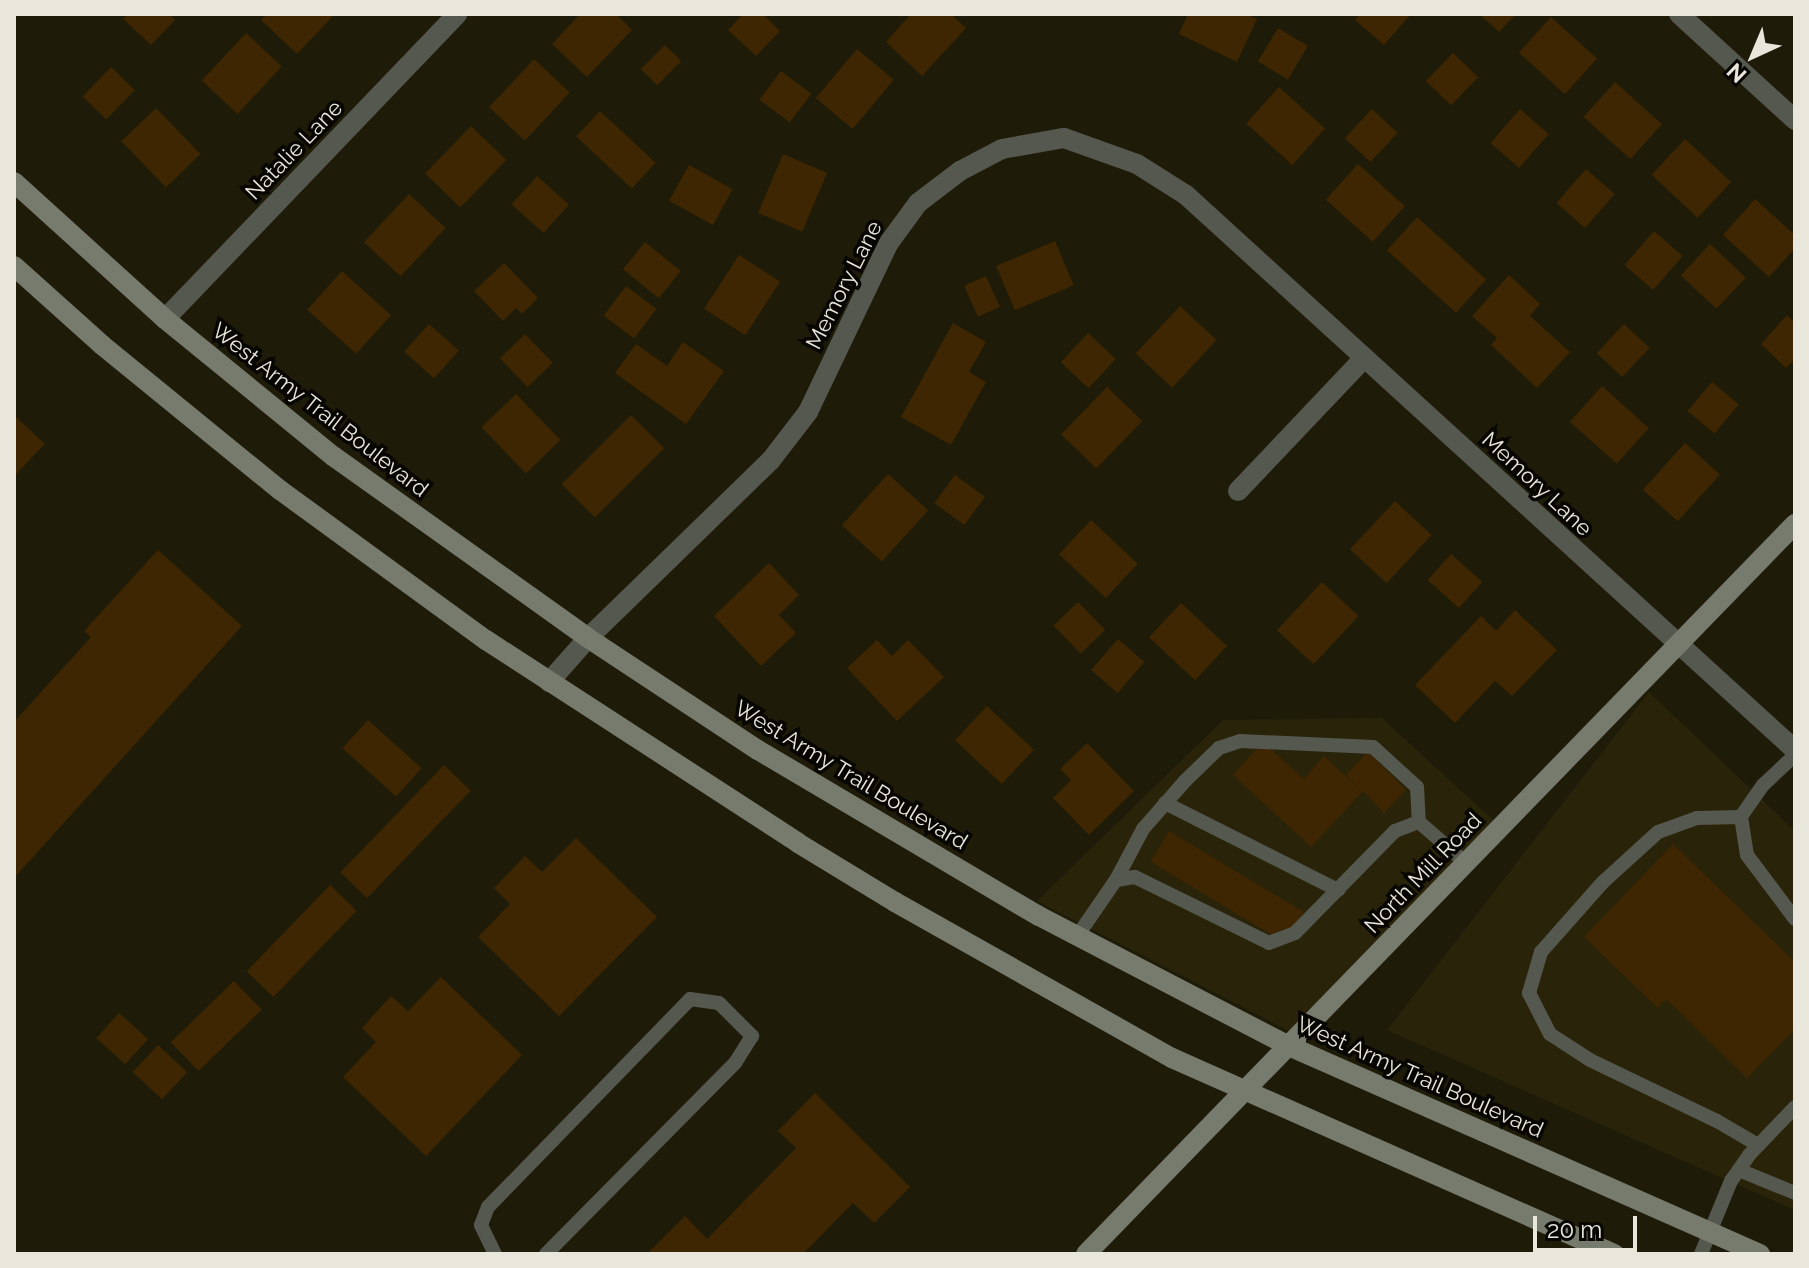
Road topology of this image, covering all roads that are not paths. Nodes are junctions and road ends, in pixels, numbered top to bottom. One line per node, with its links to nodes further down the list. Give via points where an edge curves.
1 (457, 14): 6 (street, Natalie Lane)
2 (1679, 14): 3 (street)
3 (1795, 120)
4 (14, 182): 6 (main road, West Army Trail Boulevard)
5 (14, 266): 12 (main road, via 280,490)
6 (165, 319): 10 (main road, West Army Trail Boulevard, via 333,456)
7 (1364, 358): 8 (street); 10 (street, Memory Lane, via 1186,195 1137,164 1064,138 1002,149 960,171 918,203 881,257 808,412 771,460); 11 (street, Memory Lane)
8 (1238, 491)
9 (1795, 524): 11 (main road, North Mill Road)
10 (588, 638): 12 (street, Memory Lane); 21 (main road, West Army Trail Boulevard, via 758,750)
11 (1677, 645): 13 (street, Memory Lane); 17 (main road, North Mill Road)
12 (549, 682): 23 (main road, via 895,902 1172,1058)
13 (1795, 753): 15 (lane)
14 (1165, 803): 16 (lane, via 1219,748 1240,741 1373,747 1417,787); 18 (lane, via 1143,829); 19 (lane)
15 (1741, 817): 20 (lane, via 1747,855); 25 (lane, via 1697,818 1658,832 1603,882 1541,952 1529,993 1550,1034 1590,1060)
16 (1419, 822): 17 (lane); 19 (lane, via 1395,831)
17 (1466, 863): 22 (main road, North Mill Road)
18 (1116, 880): 19 (lane, via 1135,877 1269,943 1295,933); 21 (lane)
19 (1338, 890)
20 (1795, 919)
21 (1078, 935): 22 (main road, West Army Trail Boulevard)
22 (1289, 1046): 23 (main road, North Mill Road); 28 (main road, West Army Trail Boulevard)
23 (1245, 1090): 31 (main road, North Mill Road); 32 (main road)
24 (1795, 1107): 25 (lane)
25 (1758, 1145): 26 (lane)
26 (1739, 1170): 27 (lane); 28 (lane)
27 (1795, 1193)
28 (1709, 1231): 33 (lane); 34 (main road, West Army Trail Boulevard)
29 (495, 1254): 30 (lane, via 481,1225 488,1207 690,999 719,1003 752,1036 735,1063)
30 (546, 1254)
31 (1086, 1254)
32 (1614, 1254)
33 (1701, 1254)
34 (1760, 1254)

